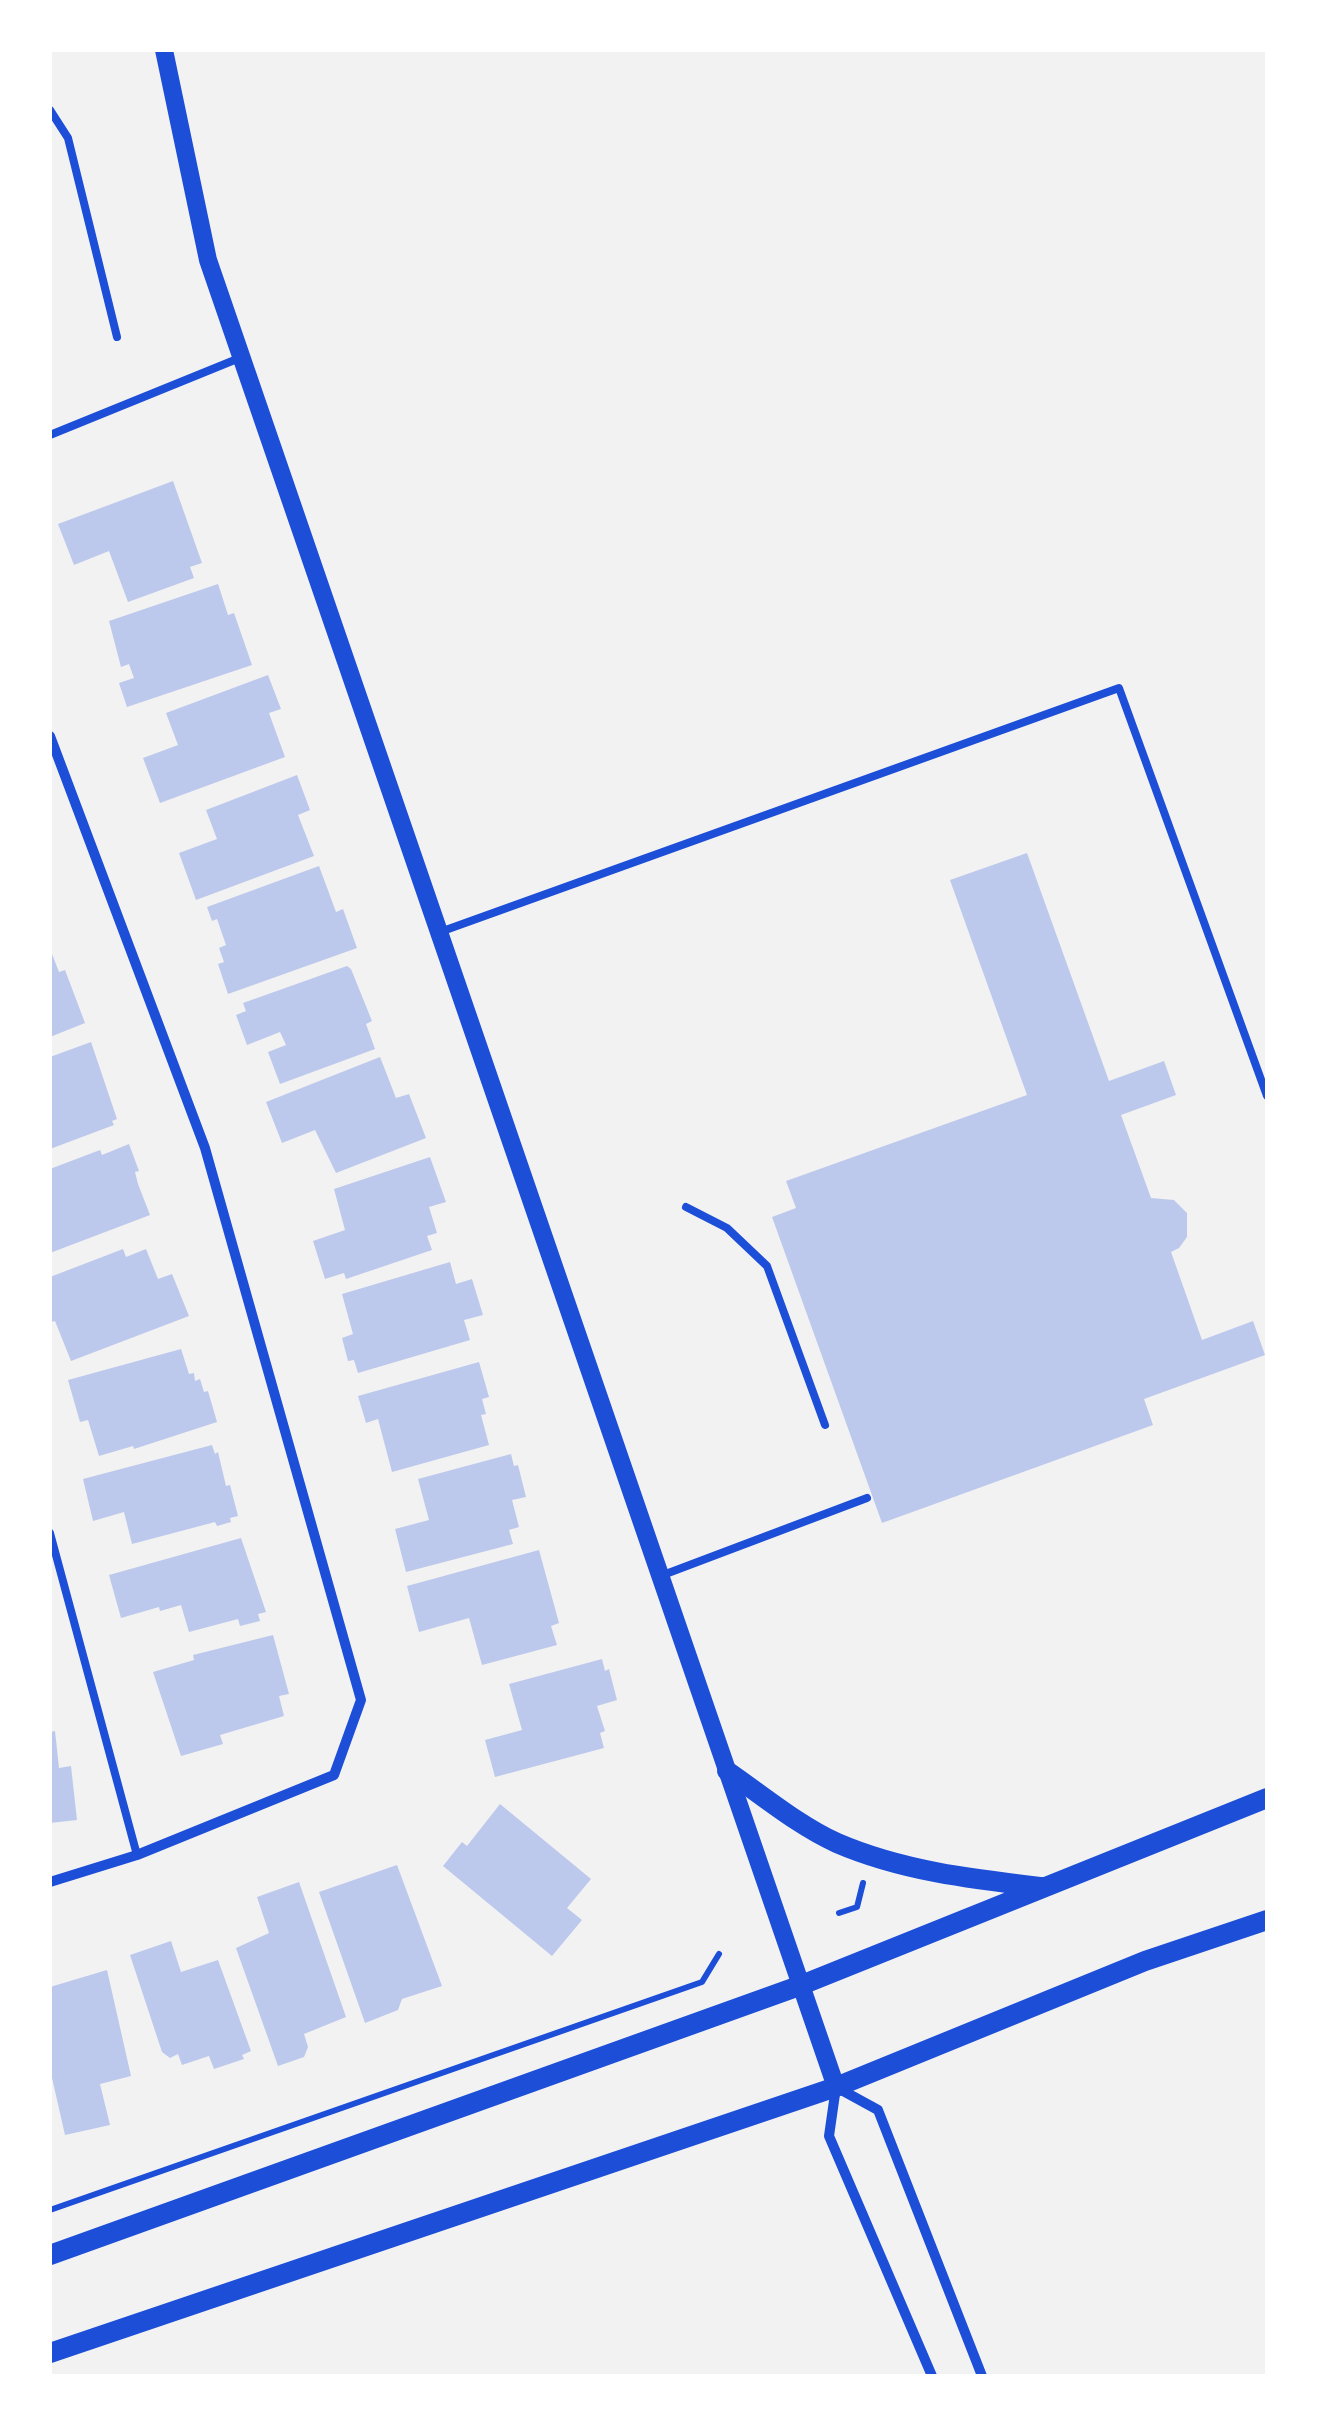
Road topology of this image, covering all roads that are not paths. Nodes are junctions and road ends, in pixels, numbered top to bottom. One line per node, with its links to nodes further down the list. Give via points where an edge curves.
1 (164, 50): 4 (street, via 208,260)
2 (50, 110): 3 (lane, via 68,138)
3 (117, 337)
4 (242, 357): 5 (lane); 7 (street)
5 (50, 435)
6 (50, 736): 16 (street, via 206,1148 362,1700 334,1774)
7 (440, 932): 8 (lane, via 1119,688); 13 (street)
8 (1267, 1096)
9 (686, 1207): 10 (lane, via 727,1228 767,1266)
10 (825, 1425)
11 (867, 1498): 13 (lane)
12 (50, 1533): 16 (lane)
13 (662, 1575): 14 (street)
14 (727, 1771): 18 (main road, via 835,1842 897,1864); 21 (street)
15 (1267, 1798): 18 (main road)
16 (137, 1855): 17 (street)
17 (50, 1882)
18 (1043, 1887): 21 (main road)
19 (1267, 1908): 20 (main road)
20 (1259, 1923): 22 (main road, via 1145,1961)
21 (799, 1986): 22 (street); 23 (main road)
22 (836, 2087): 24 (main road); 25 (street, via 829,2136); 26 (street, via 878,2110)
23 (50, 2256)
24 (50, 2354)
25 (932, 2376)
26 (982, 2376)

